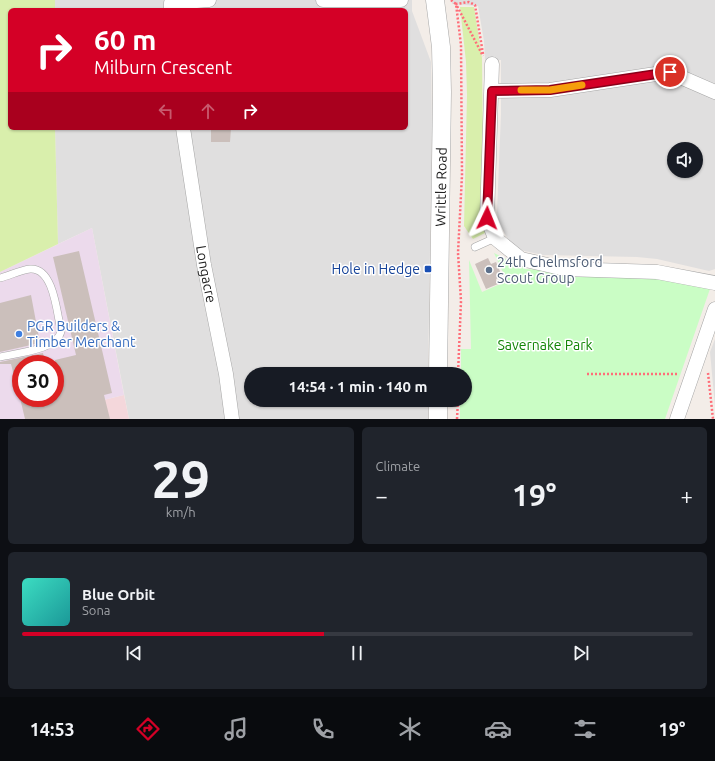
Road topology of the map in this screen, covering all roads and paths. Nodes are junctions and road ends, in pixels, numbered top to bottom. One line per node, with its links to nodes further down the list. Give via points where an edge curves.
1 (209, 0): 7 (street, via 171,3)
2 (323, 0): 3 (street)
3 (401, 0)
4 (435, 0): 14 (street, Writtle Road, via 441,47 442,92)
5 (451, 0): 6 (path)
6 (456, 4): 8 (path); 8 (path, via 469,2 475,5); 15 (path, via 461,45 462,159)
7 (171, 8)
8 (488, 60): 9 (street)
9 (492, 91): 10 (street, via 550,90 670,72); 12 (street, via 487,218)
10 (715, 92)
11 (183, 130): 27 (street, Longacre, via 204,265 226,374)
12 (495, 238): 13 (lane); 17 (street, via 521,259 565,269 657,272)
13 (475, 247): 15 (path)
14 (440, 252): 15 (path); 21 (street, Writtle Road)
15 (458, 253): 22 (path, via 461,301)
16 (0, 278): 19 (lane, via 30,269 44,274 49,280 61,331 53,344)
17 (715, 283)
18 (715, 308): 24 (street)
19 (0, 357)
20 (708, 366): 31 (path)
21 (438, 367)
22 (458, 367)
23 (587, 374): 24 (path, via 675,373)
24 (690, 376): 30 (street)
25 (438, 407): 28 (street)
26 (458, 407): 29 (path)
27 (232, 419)
28 (438, 419)
29 (457, 419)
30 (677, 419)
31 (713, 419)

